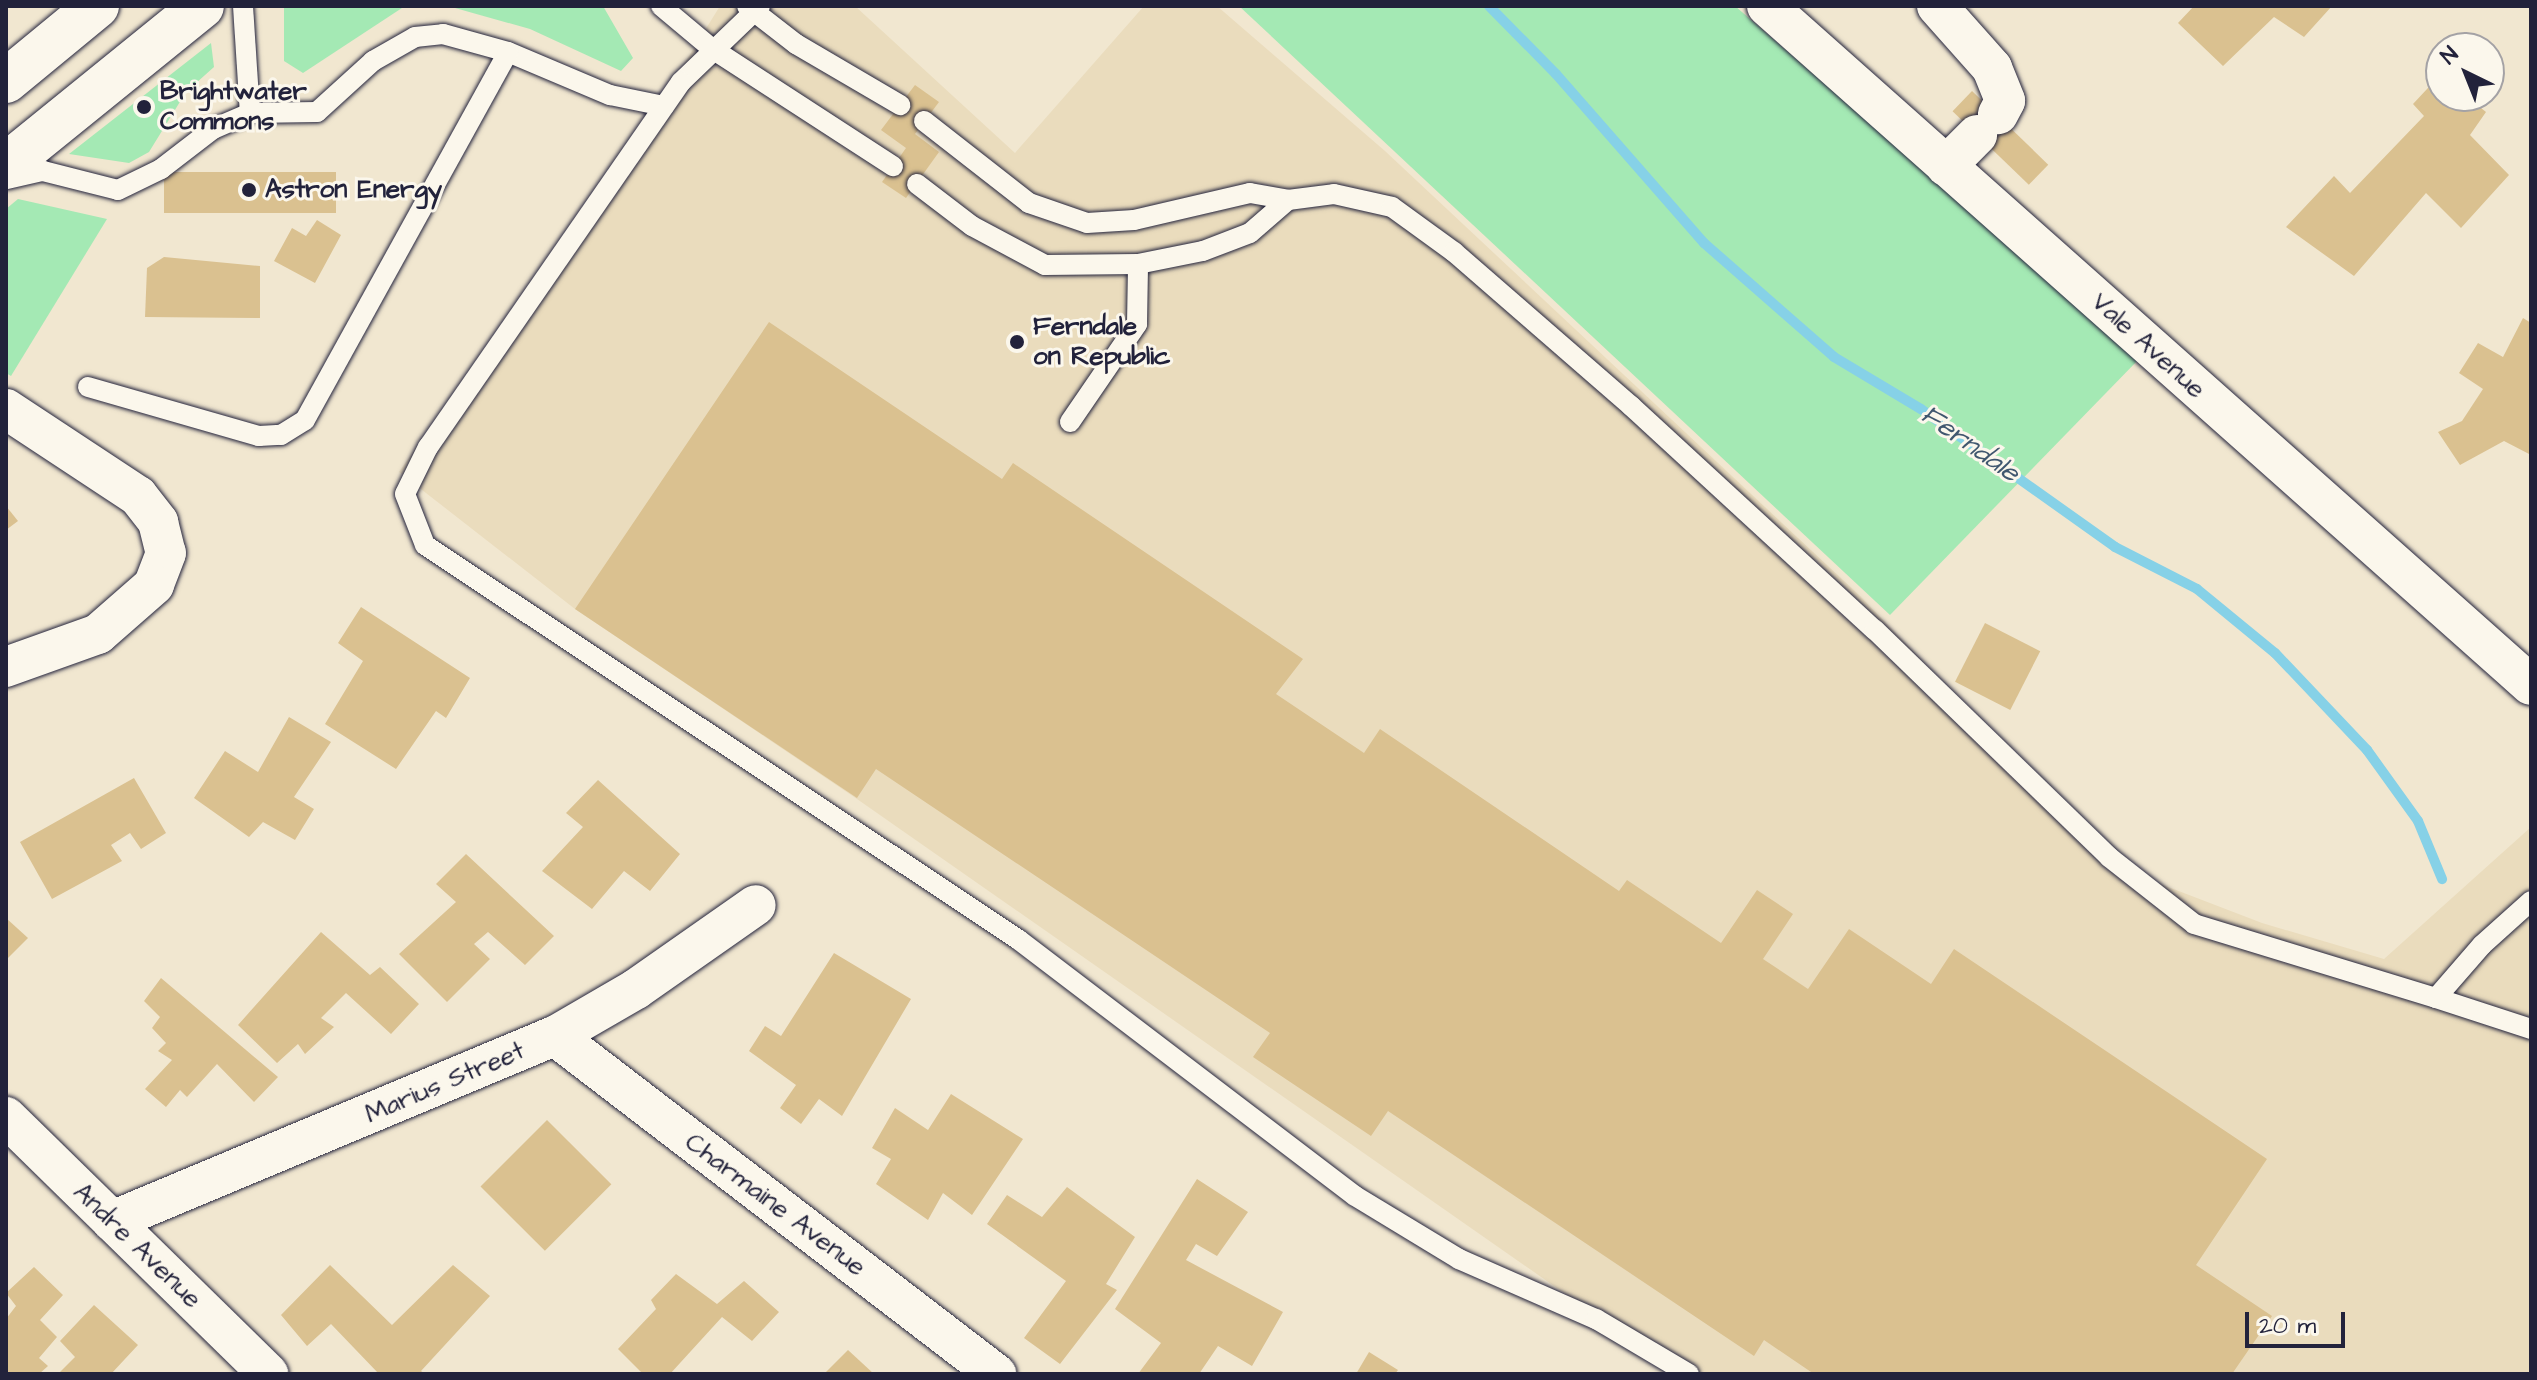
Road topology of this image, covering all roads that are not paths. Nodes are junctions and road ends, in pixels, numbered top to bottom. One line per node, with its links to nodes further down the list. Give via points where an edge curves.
1 (97, 6): 10 (main road)
2 (202, 6): 15 (main road)
3 (243, 6): 13 (lane)
4 (661, 6): 8 (lane)
5 (1767, 6): 17 (street, Vale Avenue)
6 (1937, 6): 17 (street, via 1992,68 2005,101)
7 (753, 8): 8 (lane); 11 (lane)
8 (711, 48): 12 (lane); 16 (lane)
9 (508, 52): 12 (lane, via 610,95); 13 (lane, via 443,34 415,37 373,61 317,112); 22 (lane, via 305,420 281,435 259,436)
10 (6, 81)
11 (900, 105)
12 (664, 106): 36 (lane, via 428,447 405,494 425,545 1019,940 1355,1196 1459,1259 1596,1319)
13 (250, 113): 18 (lane, via 213,129 161,169 118,190 43,171)
14 (924, 121): 20 (lane, via 1029,203 1087,223 1134,220 1250,193)
15 (6, 165)
16 (893, 166)
17 (1946, 166): 26 (street, Vale Avenue)
18 (6, 180)
19 (917, 184): 21 (lane, via 972,226 1045,265)
20 (1288, 200): 21 (lane, via 1250,233 1232,241); 29 (lane, via 1334,194 1365,199 1392,207 1426,229 1754,517 2109,857 2179,915 2225,936)
21 (1138, 264): 24 (lane, via 1137,324)
22 (88, 387)
23 (6, 409): 25 (street, via 138,496 158,522 166,553 154,585 98,634)
24 (1070, 422)
25 (6, 667)
26 (2531, 685)
27 (2531, 901): 29 (lane, via 2482,945)
28 (756, 905): 31 (street, Marius Street, via 636,989)
29 (2436, 998): 30 (lane)
30 (2531, 1029)
31 (555, 1036): 33 (street, Marius Street); 35 (street, Charmaine Avenue)
32 (6, 1117): 33 (street, Andre Avenue)
33 (112, 1221): 34 (street, Andre Avenue)
34 (268, 1374)
35 (996, 1374)
36 (1689, 1374)

